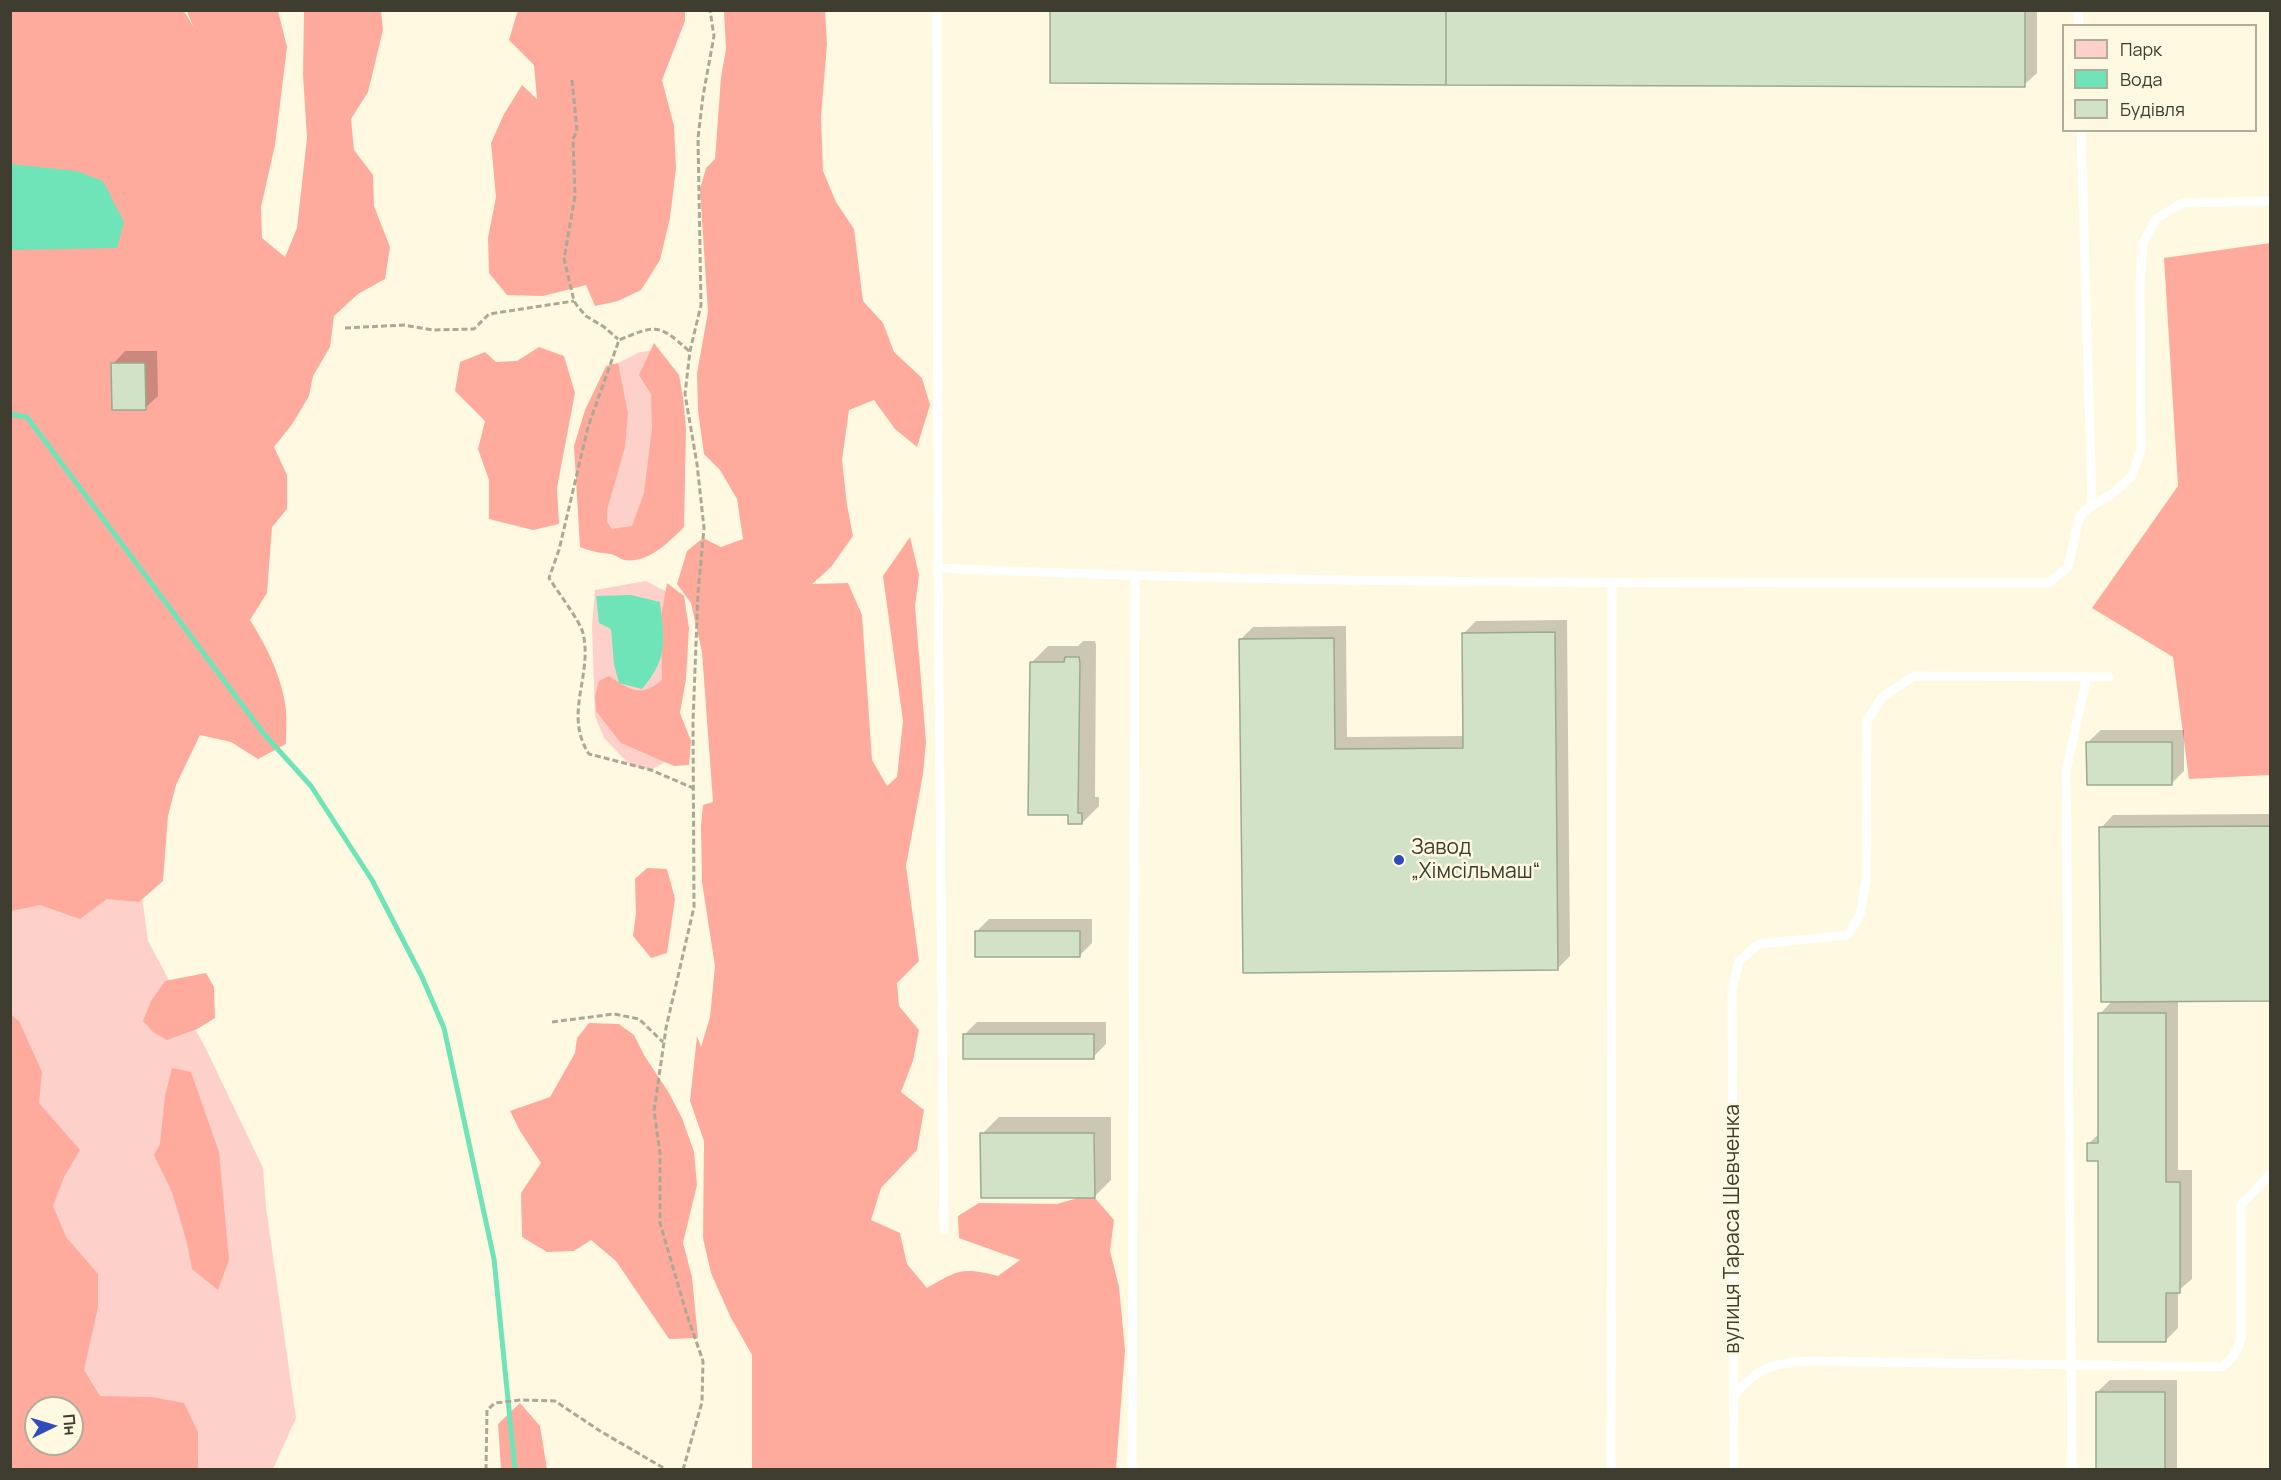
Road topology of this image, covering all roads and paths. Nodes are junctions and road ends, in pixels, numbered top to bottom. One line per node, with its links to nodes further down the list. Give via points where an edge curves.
1 (710, 10): 9 (path, via 714,36 698,138 701,305)
2 (937, 10): 11 (lane)
3 (572, 80): 6 (path, via 577,131 573,139 575,196 564,259)
4 (2081, 132): 10 (lane)
5 (2271, 201): 10 (lane, via 2182,203 2156,219 2143,243 2140,282 2141,451 2131,477)
6 (574, 301): 7 (path, via 489,314 474,329 433,330 404,325); 8 (path, via 586,316)
7 (345, 328)
8 (619, 340): 9 (path, via 648,328 669,333); 16 (path, via 588,427 549,579 583,632 584,678 577,701 580,741 589,754 651,770)
9 (690, 351): 16 (path, via 685,394 704,528 696,642)
10 (2092, 505): 13 (lane, via 2080,515 2068,567 2048,583)
11 (938, 568): 12 (lane); 20 (lane)
12 (1135, 577): 13 (lane); 26 (lane)
13 (1612, 583): 27 (lane)
14 (2087, 676): 15 (lane); 21 (lane, via 2066,771); 22 (lane, вулиця Тараса Шевченка, via 1914,676 1882,696 1867,722 1866,880 1860,915 1848,935 1759,944 1739,961 1732,989)
15 (2109, 676)
16 (693, 788): 18 (path, via 694,907)
17 (552, 1022): 18 (path, via 614,1014 639,1019)
18 (664, 1042): 25 (path, via 654,1111 660,1153 660,1223 703,1361 702,1402)
19 (2271, 1174): 21 (lane, via 2241,1205 2241,1338 2229,1363 2221,1367)
20 (944, 1229)
21 (2072, 1365): 22 (lane, via 1804,1361 1763,1370 1749,1378); 29 (lane)
22 (1734, 1396): 28 (lane, вулиця Тараса Шевченка)
23 (486, 1470): 24 (path, via 487,1410 495,1403 520,1400 555,1401)
24 (667, 1470)
25 (683, 1470)
26 (1132, 1470)
27 (1611, 1470)
28 (1734, 1470)
29 (2072, 1470)

